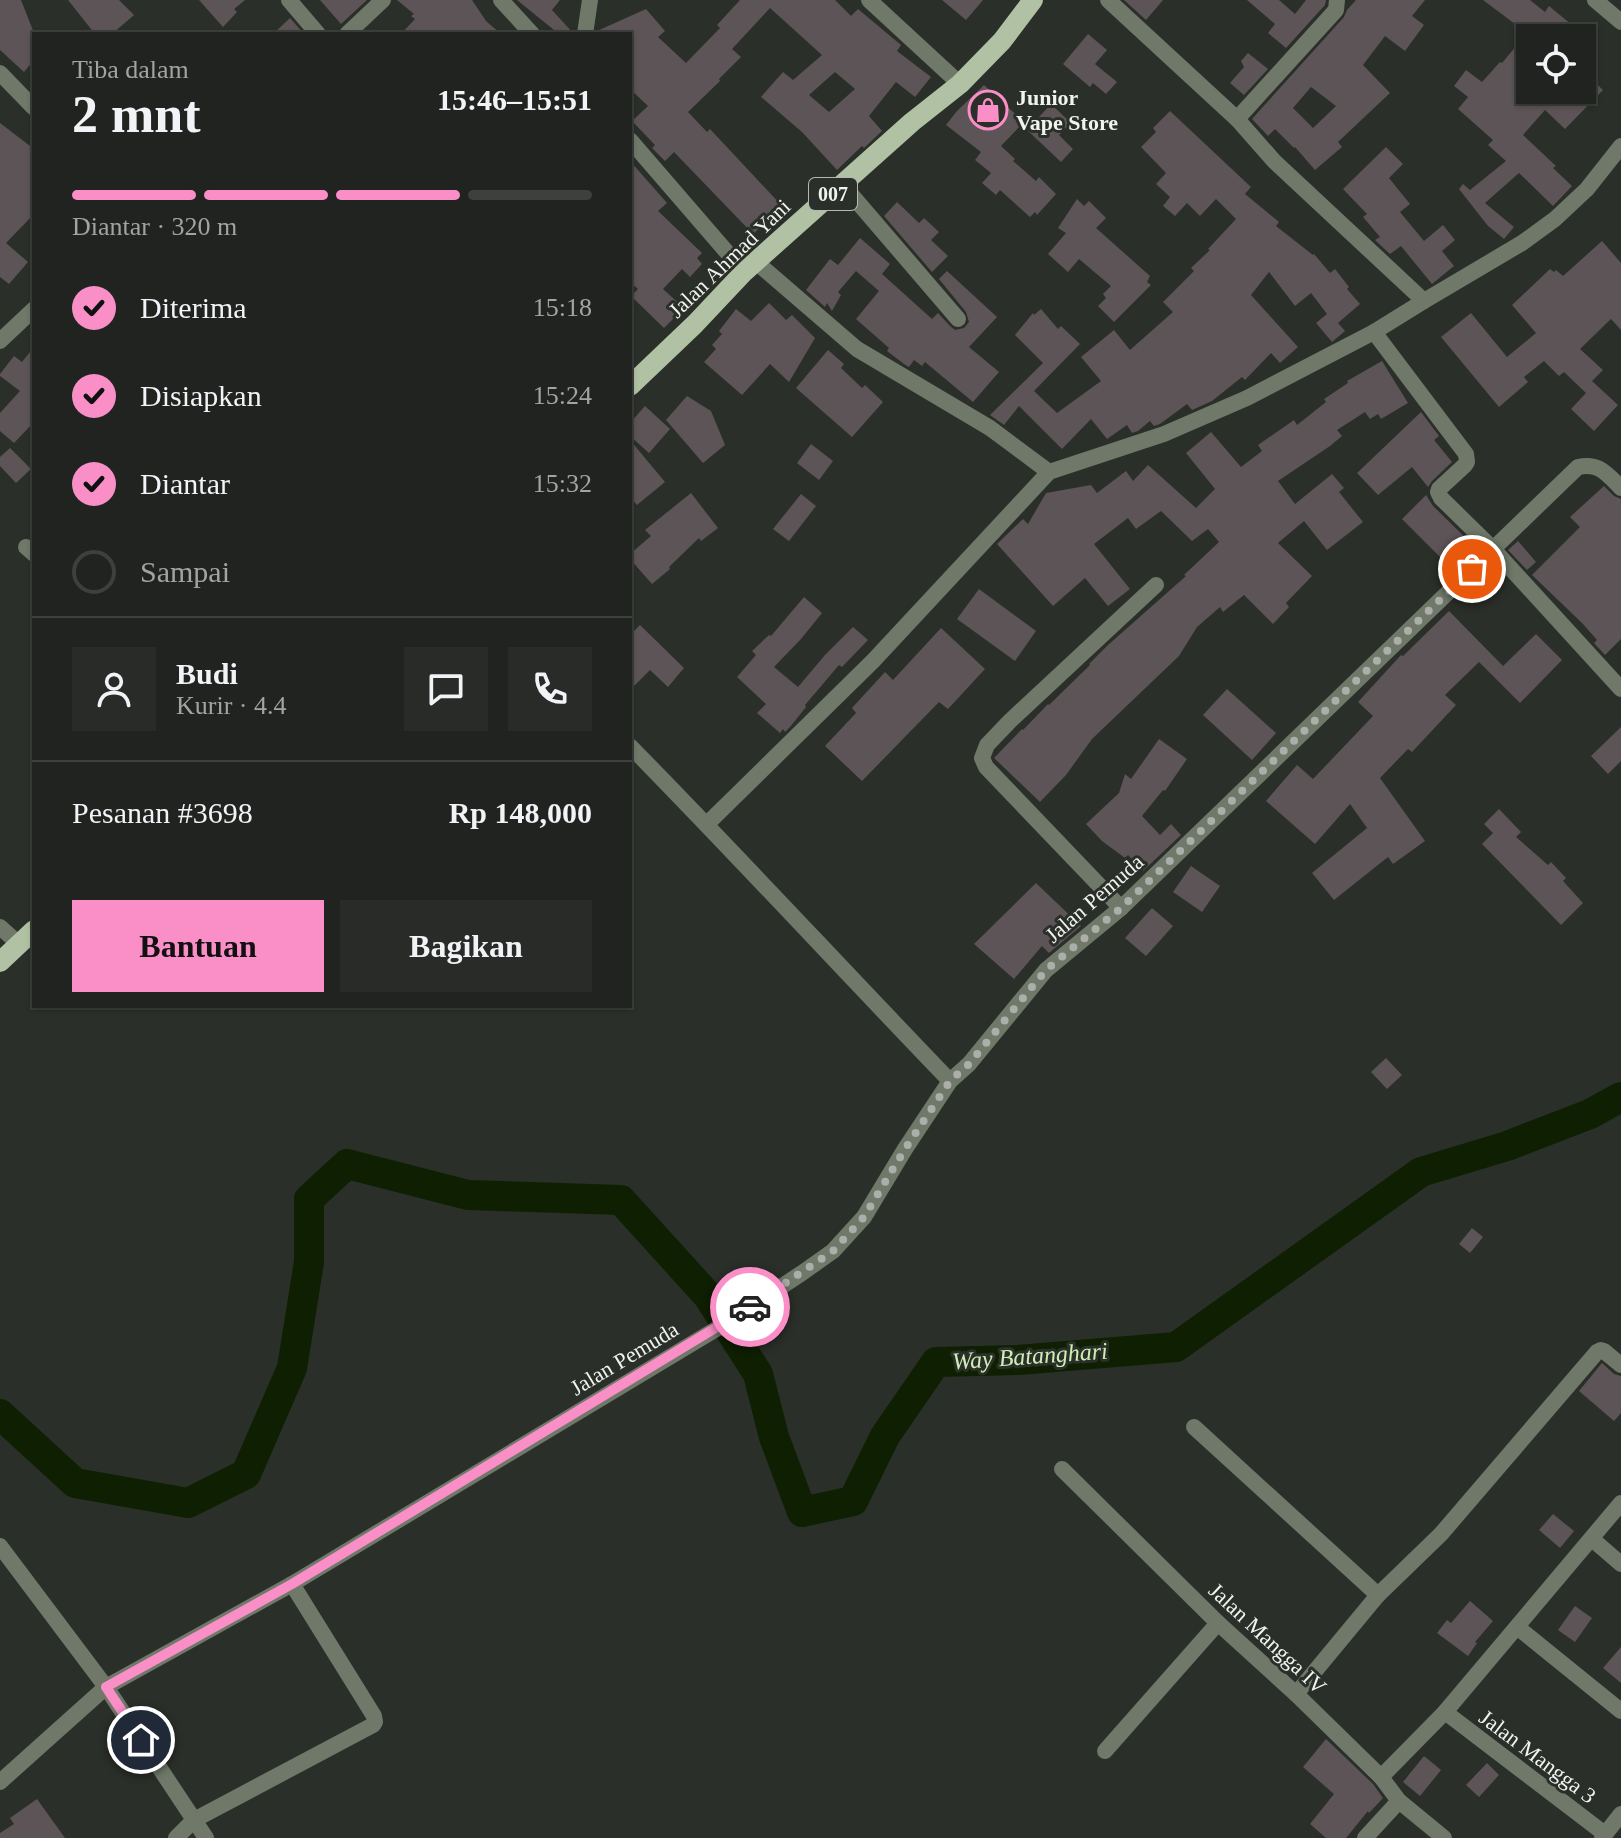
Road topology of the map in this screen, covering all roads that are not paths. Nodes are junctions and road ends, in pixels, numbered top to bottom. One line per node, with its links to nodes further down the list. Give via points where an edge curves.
1 (289, 0): 11 (street)
2 (383, 0): 12 (street)
3 (501, 0): 13 (street)
4 (590, 0): 14 (street)
5 (869, 0): 16 (street)
6 (1033, 0): 16 (main road, Jalan Ahmad Yani / 007)
7 (1108, 0): 18 (street)
8 (1337, 0): 18 (street, via 1336,10)
9 (1595, 0): 10 (street)
10 (1621, 22)
11 (316, 32)
12 (349, 32)
13 (530, 32)
14 (585, 32)
15 (0, 73): 17 (street)
16 (960, 84): 21 (main road, Jalan Ahmad Yani / 007)
17 (32, 106)
18 (1237, 119): 23 (street, via 1274,161)
19 (632, 142): 22 (street)
20 (1621, 146): 23 (street, via 1555,219)
21 (843, 185): 22 (main road, Jalan Ahmad Yani / 007); 25 (street)
22 (750, 267): 28 (main road, Jalan Ahmad Yani / 007); 29 (street, via 857,349 990,428)
23 (1424, 301): 26 (street)
24 (32, 311): 27 (street)
25 (958, 319)
26 (1374, 332): 29 (street, via 1164,434); 31 (street, via 1466,454 1467,462 1439,495)
27 (0, 341)
28 (632, 381)
29 (1049, 472): 35 (street, via 873,661)
30 (1621, 488): 31 (street, Jalan Pemuda, via 1598,467 1578,467)
31 (1493, 549): 33 (street); 36 (street, Jalan Pemuda)
32 (1156, 585): 36 (street, via 1010,721 982,758)
33 (1621, 689)
34 (632, 748): 35 (street)
35 (707, 824): 40 (street)
36 (1121, 908): 40 (street, Jalan Pemuda, via 1046,970)
37 (0, 927): 38 (street)
38 (27, 937): 39 (main road)
39 (0, 962)
40 (950, 1081): 48 (street, Jalan Pemuda, via 864,1217 833,1251 723,1325)
41 (1621, 1365): 49 (street, via 1604,1351 1597,1352 1441,1534)
42 (1194, 1427): 49 (street)
43 (1062, 1469): 50 (street, Jalan Mangga IV)
44 (1621, 1503): 45 (street)
45 (1592, 1539): 47 (street); 51 (street)
46 (0, 1546): 52 (street)
47 (1621, 1564)
48 (292, 1584): 52 (street, Jalan Pemuda); 61 (street, via 375,1722)
49 (1378, 1595): 53 (street)
50 (1218, 1623): 53 (street, Jalan Mangga IV); 56 (street)
51 (1517, 1627): 54 (street); 55 (street)
52 (106, 1687): 58 (street, Jalan Pemuda); 61 (street)
53 (1296, 1694): 57 (street, Jalan Mangga IV)
54 (1621, 1711)
55 (1445, 1712): 57 (street); 62 (street, Jalan Mangga 3)
56 (1105, 1751)
57 (1381, 1777): 59 (street, Jalan Mangga IV)
58 (0, 1782)
59 (1399, 1801): 65 (street); 66 (street, Jalan Mangga IV)
60 (1621, 1814): 62 (street)
61 (194, 1820): 63 (street); 64 (street)
62 (1603, 1836)
63 (176, 1838)
64 (206, 1838)
65 (1365, 1838)
66 (1444, 1838)

